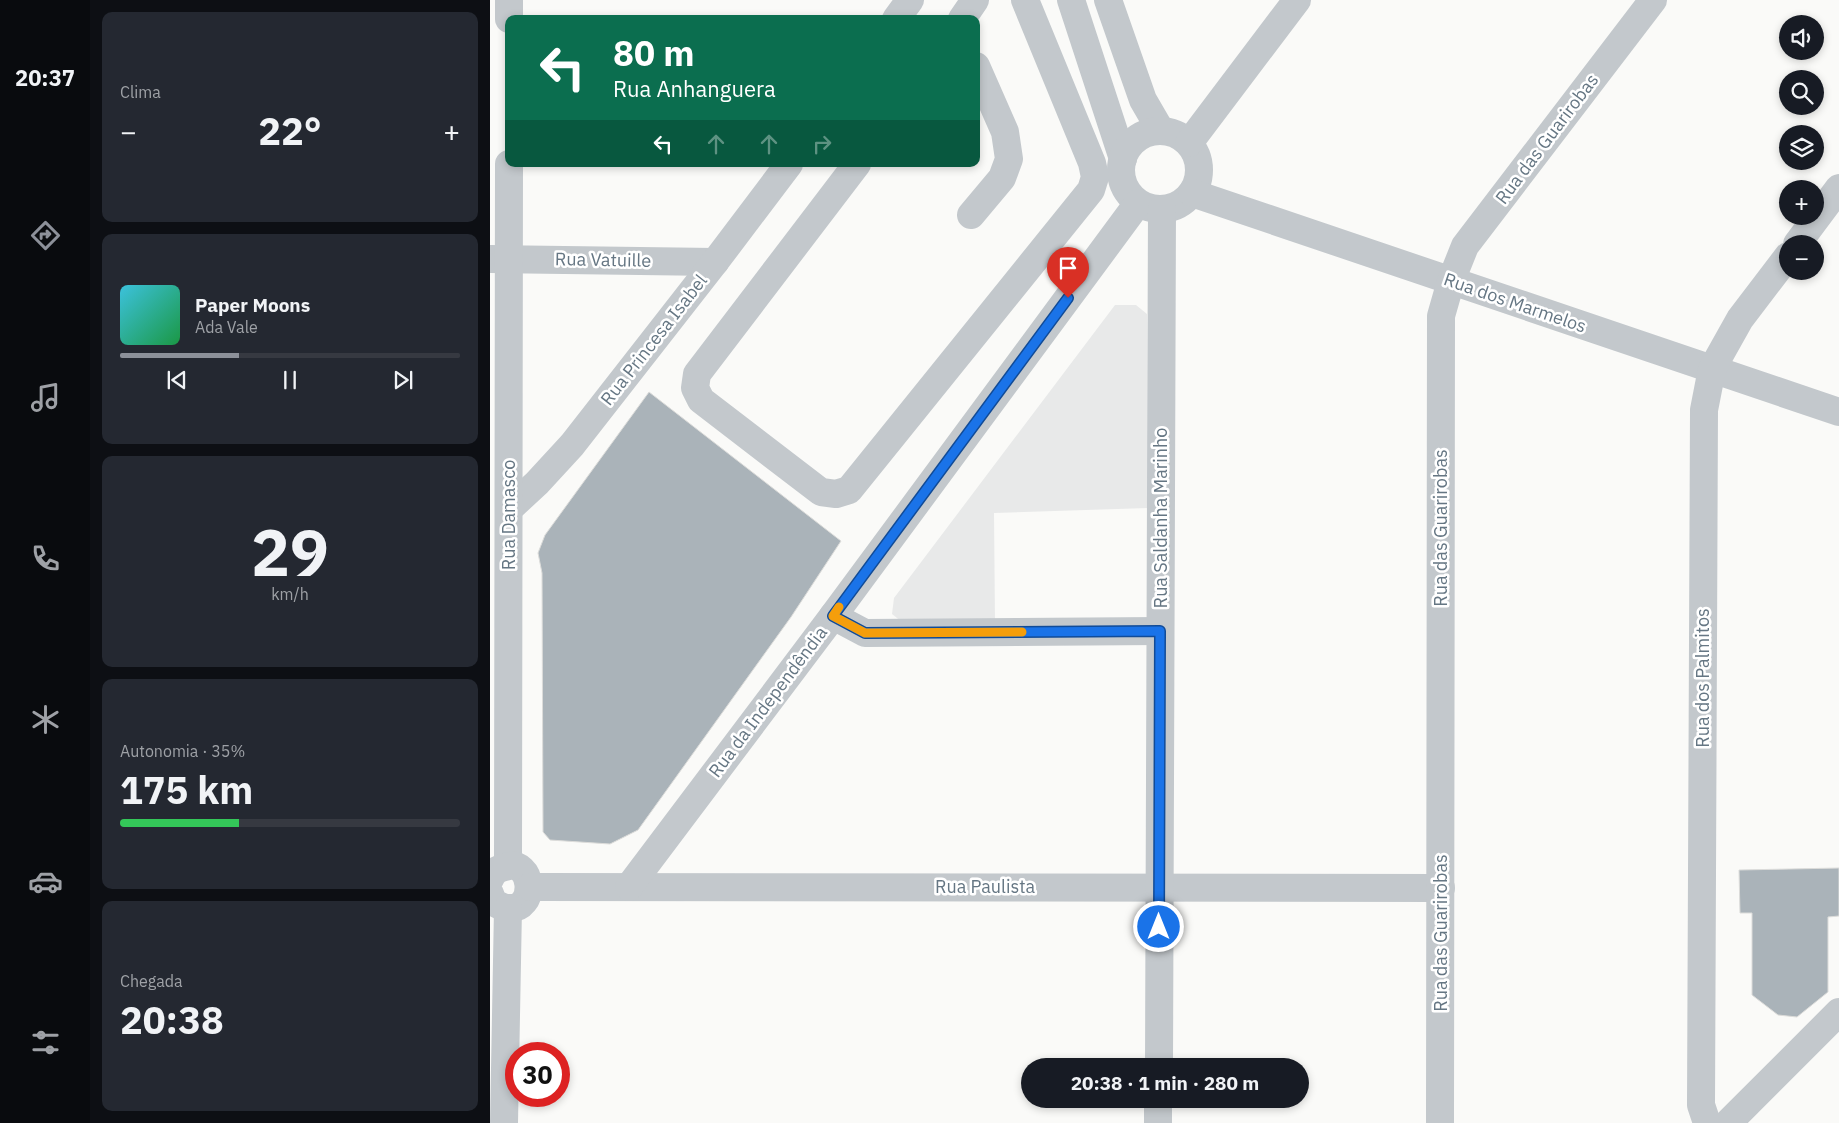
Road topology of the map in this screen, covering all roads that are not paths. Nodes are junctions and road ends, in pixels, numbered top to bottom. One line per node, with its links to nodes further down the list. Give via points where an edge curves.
1 (509, 0): 9 (street)
2 (910, 0): 10 (street)
3 (975, 0): 11 (street)
4 (1025, 0): 18 (street, via 1092,163 1095,177 1091,190 848,490 836,494 821,492 701,400 695,388 697,374)
5 (1071, 0): 15 (street)
6 (1108, 0): 13 (street, via 1142,100)
7 (1297, 0): 14 (street)
8 (1653, 0): 27 (street, Rua das Guarirobas, via 1466,246)
9 (509, 15)
10 (899, 15)
11 (965, 15)
12 (980, 75): 22 (street, via 1005,132 1009,159 1002,178)
13 (1161, 131): 14 (street); 15 (street, via 1147,133 1134,141)
14 (1189, 143): 20 (street, via 1198,162 1198,176)
15 (1123, 159): 21 (street, via 1123,184 1129,195)
16 (509, 167): 24 (street, Rua Damasco)
17 (786, 167): 25 (street, Rua Princesa Isabel)
18 (855, 167)
19 (1839, 188): 23 (street)
20 (1192, 193): 21 (street, via 1181,203); 27 (street, Rua dos Marmelos)
21 (1150, 206): 32 (street, Rua da Independêndia); 33 (street, Rua Saldanha Marinho)
22 (971, 215)
23 (1804, 235)
24 (500, 259): 25 (street, Rua Vatuille); 30 (street, Rua Damasco)
25 (715, 262): 30 (street, Rua Princesa Isabel, via 572,445)
26 (1779, 268): 28 (street, Rua dos Palmitos, via 1740,320)
27 (1451, 281): 28 (street, Rua dos Marmelos); 38 (street, Rua das Guarirobas, via 1441,316)
28 (1712, 369): 29 (street, Rua dos Marmelos); 46 (street, Rua dos Palmitos, via 1704,410 1701,1105)
29 (1839, 412)
30 (510, 508): 31 (street, Rua Damasco)
31 (500, 576): 34 (street, Rua Damasco)
32 (833, 616): 33 (street, via 865,633); 36 (street, Rua da Independêndia)
33 (1160, 631): 37 (street, Rua Saldanha Marinho)
34 (499, 872): 35 (street, via 519,868 527,876)
35 (530, 887): 36 (street, Rua Paulista); 39 (street, via 527,898 519,906)
36 (629, 887): 37 (street, Rua Paulista)
37 (1159, 887): 38 (street, Rua Paulista); 41 (street, Rua Saldanha Marinho)
38 (1440, 888): 45 (street, Rua das Guarirobas)
39 (499, 901): 43 (street)
40 (1839, 1012): 47 (street)
41 (1158, 1058)
42 (1158, 1108): 44 (street)
43 (504, 1123)
44 (1158, 1123)
45 (1440, 1123)
46 (1707, 1123)
47 (1728, 1123)

